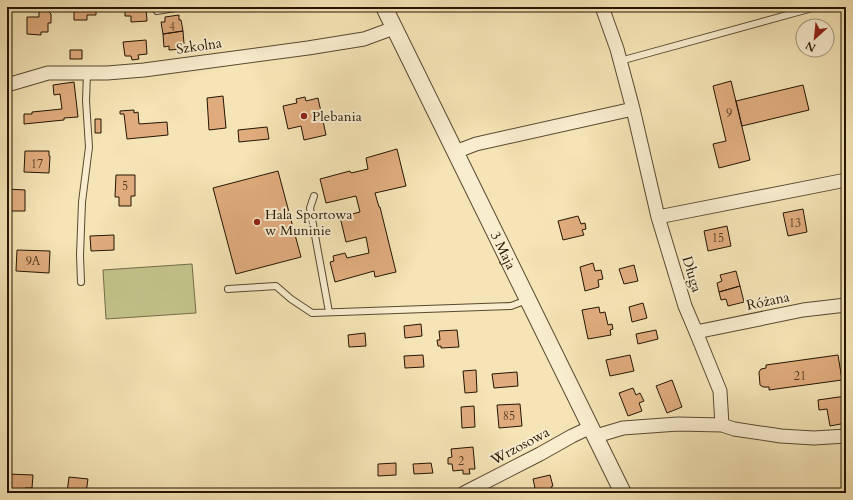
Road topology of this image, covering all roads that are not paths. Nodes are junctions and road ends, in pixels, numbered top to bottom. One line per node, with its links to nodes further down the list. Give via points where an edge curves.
1 (181, 7): 5 (lane)
2 (384, 7): 6 (street, 3 Maja)
3 (602, 7): 7 (street, Długa)
4 (816, 7): 7 (lane)
5 (157, 11)
6 (394, 28): 8 (street, Szkolna, via 364,38 308,48 144,70); 11 (street, 3 Maja)
7 (620, 61): 10 (street, Długa)
8 (87, 73): 9 (street, Szkolna, via 48,73); 15 (lane, via 89,147 82,202)
9 (7, 85)
10 (633, 109): 11 (street, via 476,144); 14 (street, Długa)
11 (455, 152): 17 (street, 3 Maja)
12 (846, 180): 14 (street)
13 (314, 196): 19 (lane, via 310,208)
14 (658, 217): 20 (street, Długa, via 685,306)
15 (81, 282)
16 (228, 289): 19 (lane, via 276,286 312,313)
17 (528, 300): 19 (lane, via 511,306); 22 (street, 3 Maja)
18 (846, 305): 20 (street, Różana, via 804,310)
19 (329, 312)
20 (696, 332): 21 (street, Długa, via 720,391)
21 (722, 425): 22 (street, via 678,424); 23 (street, via 781,436)
22 (594, 432): 24 (street, Wrzosowa, via 572,436); 25 (street, 3 Maja)
23 (846, 436)
24 (464, 493)
25 (623, 493)

